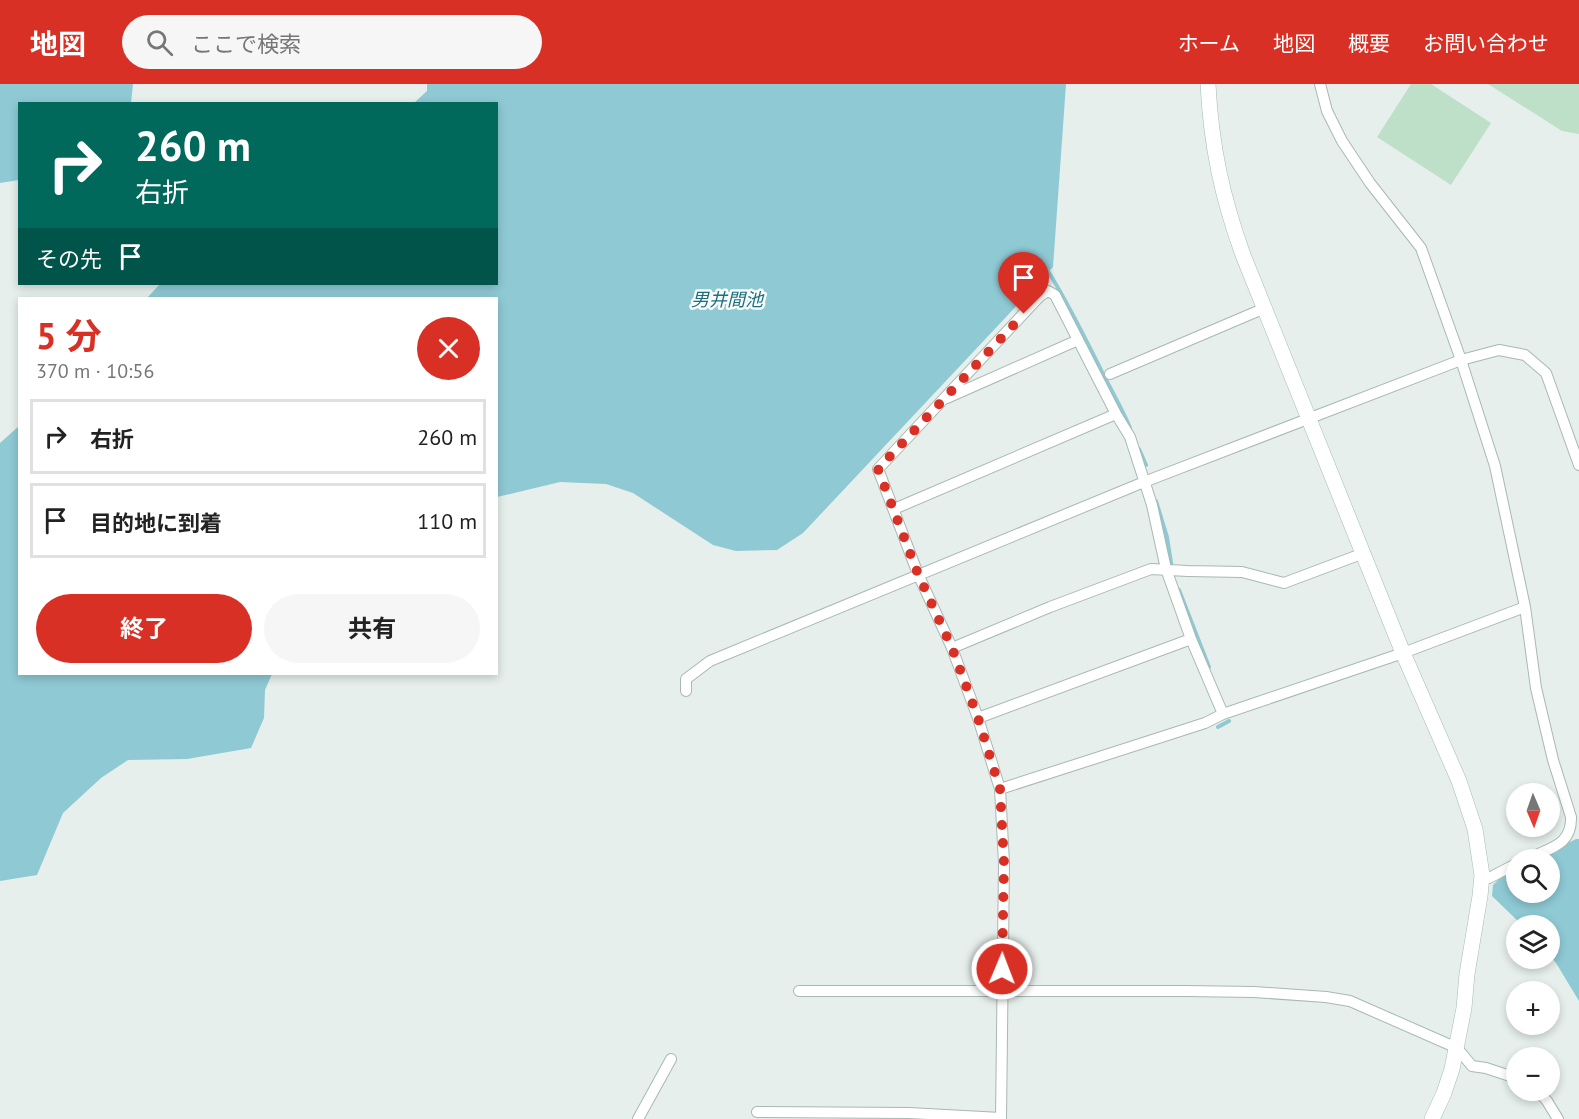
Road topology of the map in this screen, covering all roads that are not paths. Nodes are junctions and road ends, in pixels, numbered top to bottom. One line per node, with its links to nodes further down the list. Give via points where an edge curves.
1 (1209, 84): 3 (street, via 1211,133 1218,169 1231,221)
2 (1320, 84): 5 (street, via 1327,111 1342,141 1421,248)
3 (1264, 308): 6 (street); 9 (street)
4 (1078, 340): 7 (street); 7 (street, via 1055,295 1048,291); 8 (street)
5 (1461, 360): 9 (street); 10 (street, via 1499,350 1526,355 1546,373); 16 (street, via 1495,466)
6 (1110, 374)
7 (942, 400): 12 (street, via 878,469)
8 (1116, 414): 11 (street, via 1130,436); 12 (street)
9 (1309, 419): 11 (street); 13 (street)
10 (1579, 465)
11 (1144, 482): 14 (street); 15 (street)
12 (894, 509): 15 (street)
13 (1364, 553): 14 (street, via 1284,583 1242,572); 19 (street)
14 (1166, 569): 17 (street); 18 (street, via 1151,569)
15 (918, 574): 18 (street); 20 (street, via 710,661 686,679)
16 (1526, 607): 19 (street); 24 (street, via 1536,688)
17 (1191, 639): 21 (street); 22 (street)
18 (952, 648): 22 (street)
19 (1403, 653): 21 (street); 27 (street, via 1469,808)
20 (686, 691)
21 (1223, 714): 23 (street)
22 (978, 718): 23 (street)
23 (1000, 789): 29 (street, via 1004,863)
24 (1575, 828): 25 (street, via 1561,844)
25 (1550, 849)
26 (1506, 869): 27 (street)
27 (1481, 879): 30 (street)
28 (800, 991): 29 (street)
29 (1002, 991): 30 (street, via 1254,992 1326,997 1350,1001); 36 (street)
30 (1457, 1048): 32 (street, via 1472,1066); 37 (street)
31 (670, 1059): 35 (street)
32 (1506, 1075)
33 (1547, 1101): 38 (street)
34 (757, 1112): 36 (street, via 909,1113)
35 (638, 1119)
36 (1001, 1119)
37 (1432, 1119)
38 (1558, 1119)

